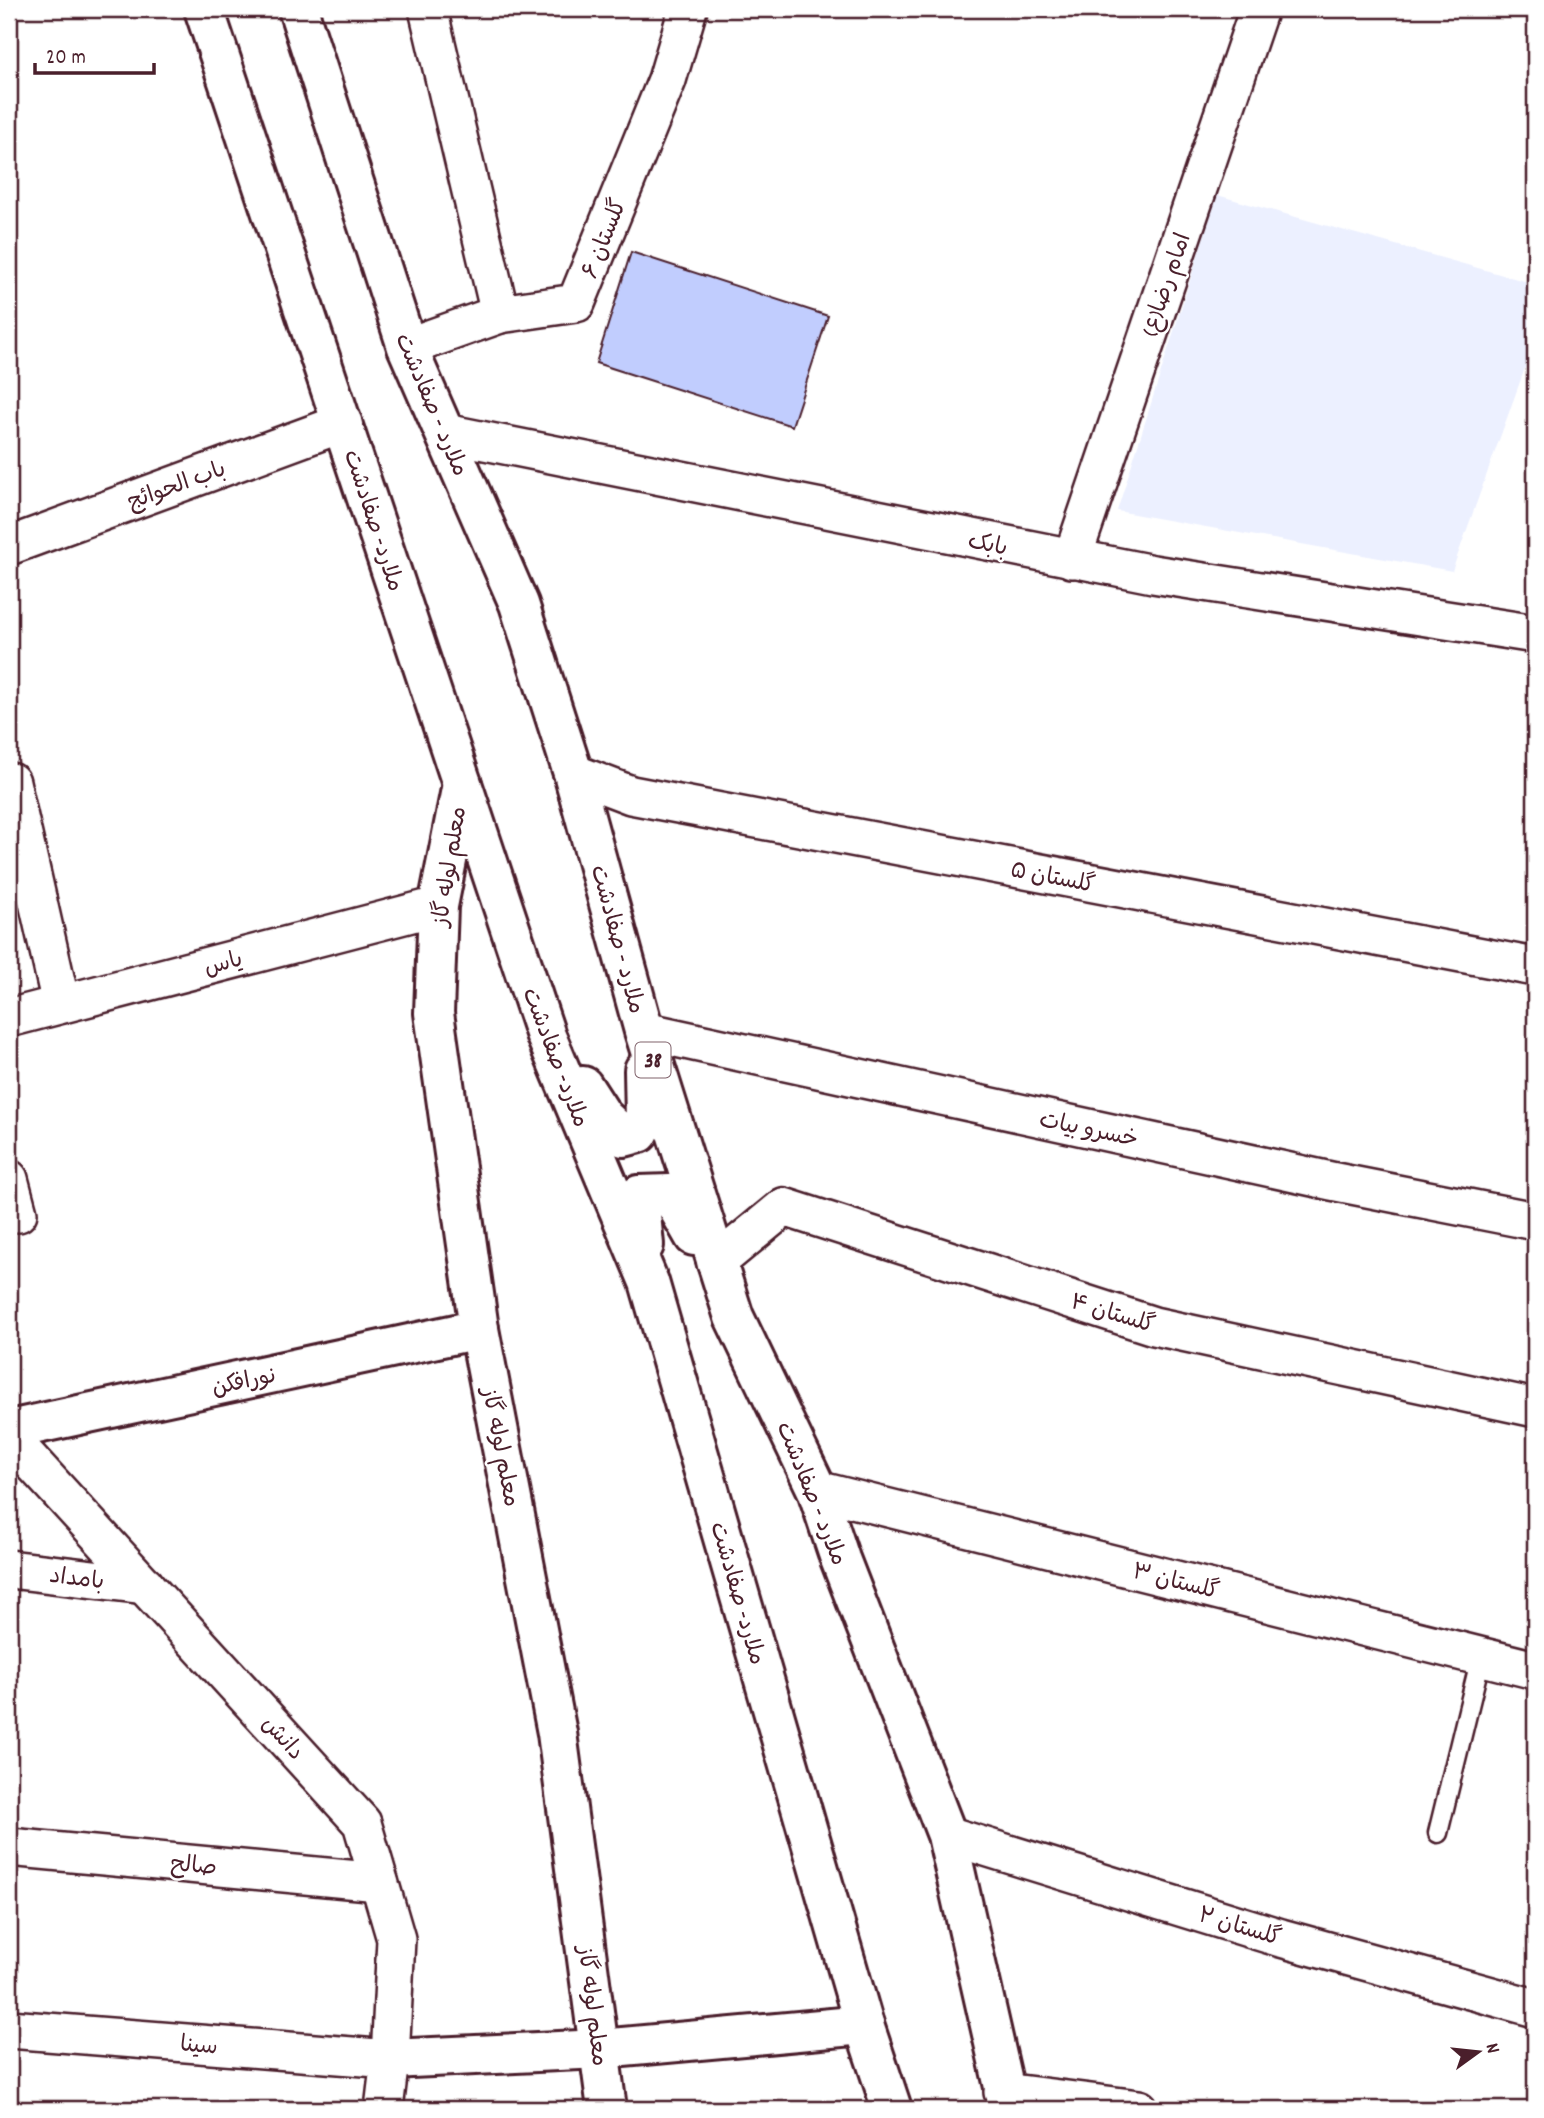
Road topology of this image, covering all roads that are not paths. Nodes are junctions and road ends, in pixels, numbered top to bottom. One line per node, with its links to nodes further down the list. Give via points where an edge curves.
1 (204, 9): 8 (main road, ملارد- صفادشت)
2 (298, 9): 7 (main road, ملارد - صفادشت / 38)
3 (428, 9): 6 (street)
4 (688, 9): 6 (street, گلستان ۶, via 667,80 576,303)
5 (1259, 9): 11 (street, امام رضا(ع))
6 (500, 314): 7 (street, گلستان ۶)
7 (407, 346): 9 (main road, ملارد - صفادشت / 38)
8 (343, 423): 10 (street, باب الحوائج); 15 (main road, ملارد- صفادشت)
9 (445, 433): 11 (street, بابک); 13 (main road, ملارد - صفادشت / 38, via 519,604)
10 (9, 546)
11 (1072, 559): 12 (street, بابک)
12 (1535, 634)
13 (573, 773): 17 (street, گلستان ۵, via 645,798); 20 (main road, ملارد - صفادشت / 38)
14 (11, 782): 18 (street)
15 (462, 784): 16 (main road, معلم لوله گاز); 21 (main road, ملارد- صفادشت)
16 (438, 906): 18 (street, یاس); 26 (main road, معلم لوله گاز, via 434,1013)
17 (1535, 967)
18 (61, 1004): 19 (street, یاس)
19 (9, 1018)
20 (644, 1031): 21 (main road, via 645,1121 639,1133 624,1137 603,1117); 22 (street, خسرو بیات); 23 (main road, ملارد - صفادشت / 38)
21 (546, 1036): 24 (main road, ملارد- صفادشت)
22 (1535, 1221)
23 (716, 1263): 25 (main road, ملارد - صفادشت / 38); 27 (street, گلستان ۴, via 784,1207 1154,1326)
24 (649, 1282): 25 (main road, via 639,1195 670,1194); 40 (main road, ملارد- صفادشت)
25 (734, 1317): 30 (main road, ملارد - صفادشت / 38)
26 (480, 1329): 28 (main road, نورافکن); 42 (main road, معلم لوله گاز, via 557,1734)
27 (1535, 1408)
28 (9, 1430)
29 (9, 1437): 32 (street, دانش)
30 (817, 1490): 33 (street, گلستان ۳); 36 (main road, ملارد - صفادشت / 38)
31 (9, 1569): 32 (street, بامداد)
32 (145, 1585): 38 (street, دانش, via 362,1823)
33 (1481, 1657): 34 (street, گلستان ۳); 35 (lane)
34 (1535, 1670)
35 (1438, 1833)
36 (947, 1835): 39 (street, گلستان ۲, via 1281,1938); 44 (main road, ملارد - صفادشت / 38)
37 (9, 1847): 38 (street, صالح)
38 (379, 1882): 43 (street, دانش, via 396,1939)
39 (1535, 2008)
40 (864, 2025): 42 (main road); 47 (main road, ملارد- صفادشت)
41 (9, 2029): 43 (street, سینا)
42 (601, 2049): 43 (main road); 46 (main road, معلم لوله گاز)
43 (390, 2059): 45 (street, دانش)
44 (1006, 2101): 48 (street)
45 (384, 2109)
46 (607, 2109)
47 (892, 2109)
48 (1139, 2109)

